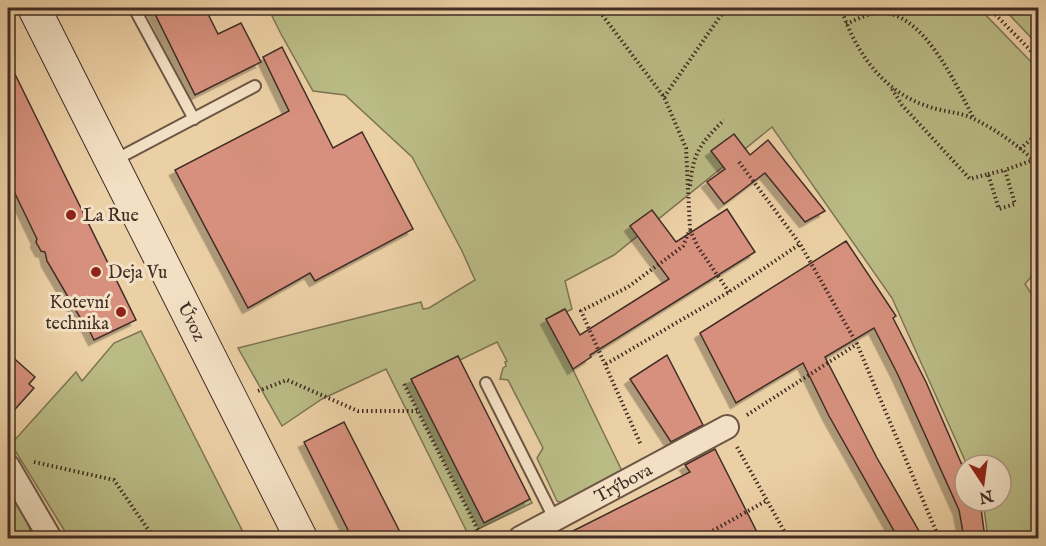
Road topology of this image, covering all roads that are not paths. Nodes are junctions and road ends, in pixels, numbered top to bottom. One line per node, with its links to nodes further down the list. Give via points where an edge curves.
1 (34, 8): 5 (main road, Úvoz)
2 (134, 8): 4 (lane)
3 (255, 86): 4 (lane)
4 (194, 119): 5 (lane)
5 (112, 161): 11 (main road, Úvoz)
6 (486, 382): 9 (lane)
7 (727, 427): 9 (street, Trýbova)
8 (17, 463): 10 (street)
9 (555, 520): 12 (street, Trýbova)
10 (50, 538)
11 (301, 538)
12 (520, 538)

